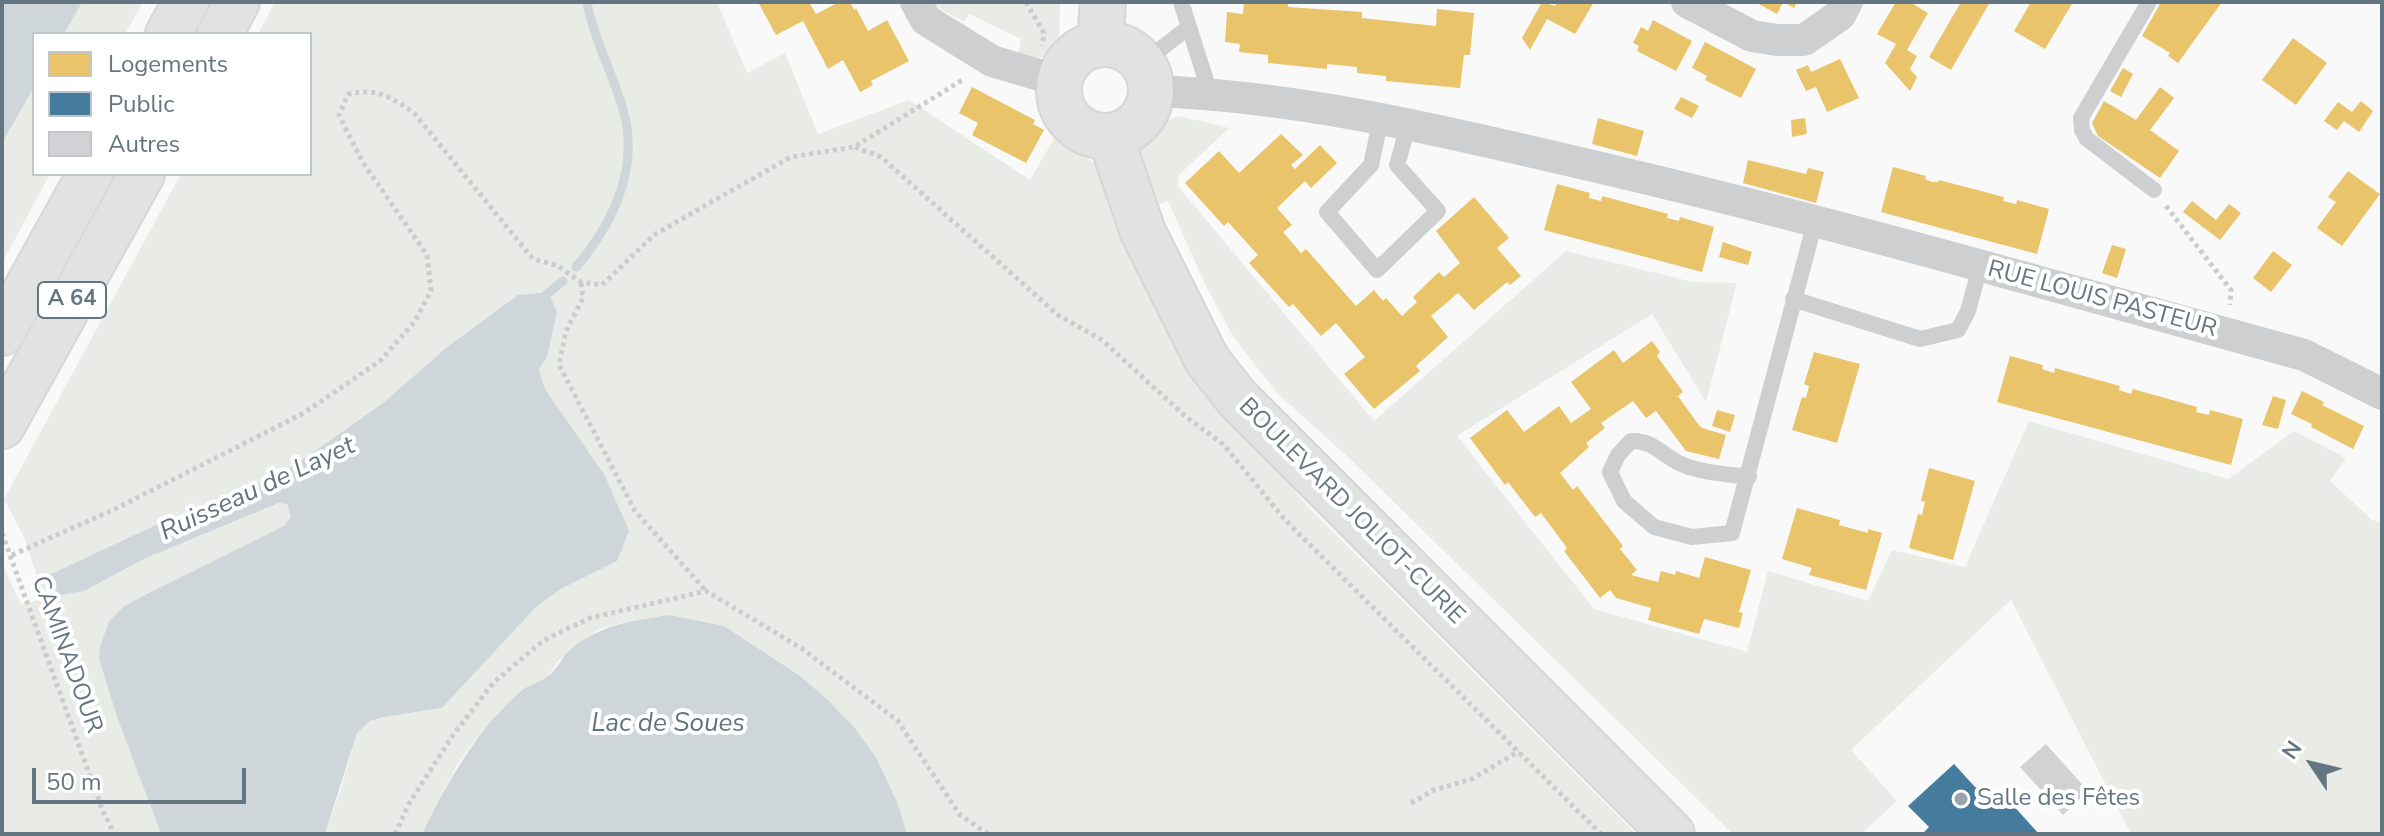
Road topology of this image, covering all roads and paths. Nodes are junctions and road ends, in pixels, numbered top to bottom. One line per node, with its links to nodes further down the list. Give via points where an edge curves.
1 (186, 2): 11 (main road)
2 (237, 2): 12 (main road)
3 (916, 2): 13 (street, via 926,20)
4 (1026, 2): 15 (path, via 1044,33)
5 (1181, 2): 10 (lane)
6 (1687, 2): 7 (street, via 1752,36 1777,40 1804,40 1840,15)
7 (1847, 2)
8 (2149, 2): 22 (lane, via 2081,118 2087,139)
9 (1101, 22): 14 (main road, via 1114,44 1128,49); 15 (main road, via 1085,47)
10 (1189, 27): 14 (lane, via 1158,51); 16 (lane)
11 (169, 32)
12 (221, 32)
13 (992, 61): 15 (street); 19 (path)
14 (1146, 74): 16 (street, RUE LOUIS PASTEUR); 18 (main road, via 1143,116 1135,126)
15 (1048, 78): 18 (main road, via 1071,122 1082,131)
16 (1210, 93): 17 (street, RUE LOUIS PASTEUR)
17 (1395, 121): 17 (lane, via 1371,165 1327,212 1377,270 1438,211 1397,165); 23 (street, RUE LOUIS PASTEUR)
18 (1110, 136): 41 (main road, BOULEVARD JOLIOT-CURIE, via 1143,232 1207,360 1237,398)
19 (854, 147): 25 (path, via 791,157 654,235 602,285); 35 (path, via 881,157 1058,315 1102,340 1224,445 1286,521)
20 (89, 176): 27 (main road, A 64)
21 (141, 176): 30 (main road, A 64)
22 (2154, 190): 28 (path, via 2231,290)
23 (1815, 222): 24 (street, RUE LOUIS PASTEUR); 26 (lane)
24 (1980, 267): 26 (lane, via 1958,330 1920,339); 28 (street, RUE LOUIS PASTEUR)
25 (581, 282): 33 (path, via 556,265 533,259 414,113 392,97 366,90 348,94 339,115 362,161 427,255 431,291 415,321 380,361 304,413); 34 (path, via 583,298 566,331 559,365 635,511)
26 (1793, 299): 31 (lane)
27 (2, 333)
28 (2227, 334): 29 (street, RUE LOUIS PASTEUR, via 2304,355)
29 (2382, 394)
30 (2, 426)
31 (1749, 477): 31 (lane, via 1732,533 1692,537 1654,527 1624,501 1610,472 1631,441 1646,440 1680,464)
32 (2, 533): 33 (path, CAMINADOUR)
33 (12, 555): 37 (path, CAMINADOUR)
34 (706, 591): 38 (path, via 590,618 544,640 494,682 453,735); 39 (path, via 801,648 897,720 960,815)
35 (1519, 751): 36 (path, via 1472,779); 40 (path)
36 (1411, 803)
37 (114, 834)
38 (395, 834)
39 (988, 834)
40 (1601, 834)
41 (1672, 834)

